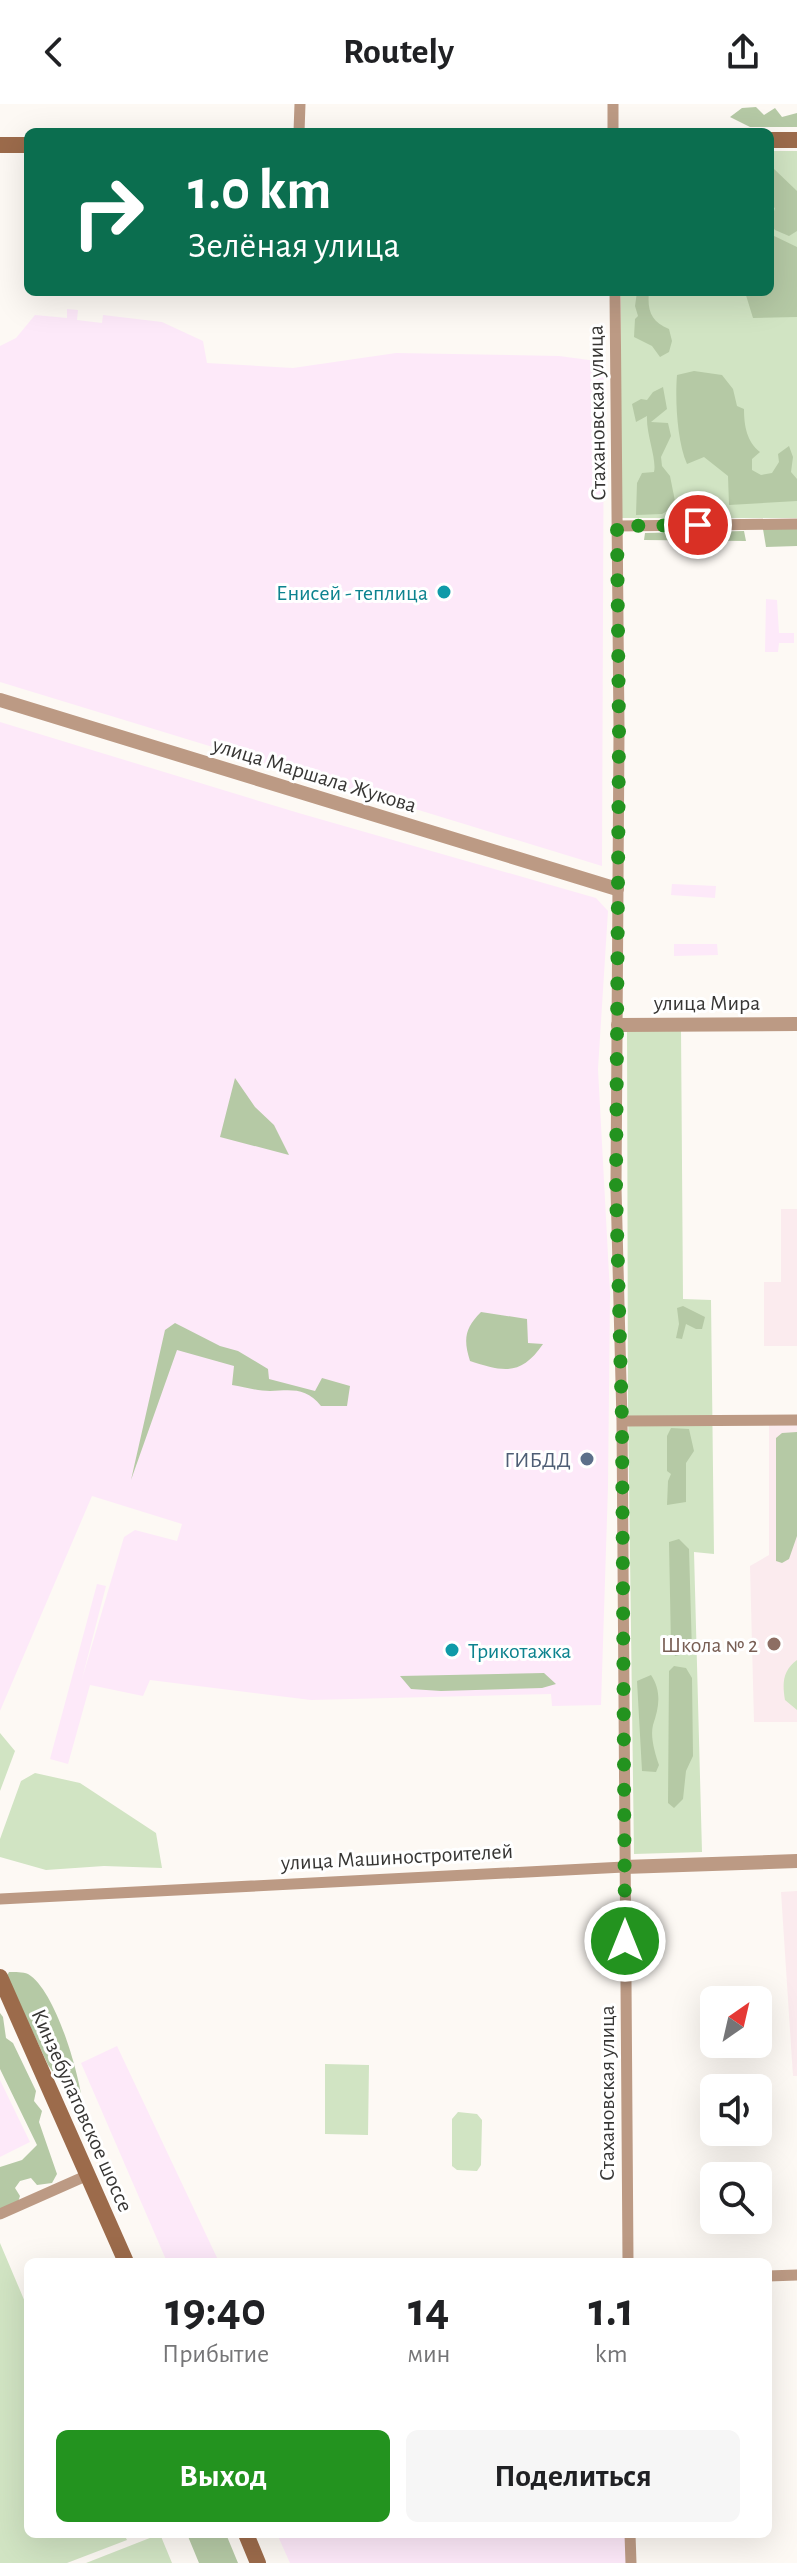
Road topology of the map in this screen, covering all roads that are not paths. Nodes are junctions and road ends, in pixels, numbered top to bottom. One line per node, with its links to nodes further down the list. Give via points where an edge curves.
1 (300, 104): 3 (street)
2 (613, 104): 4 (street)
3 (299, 128)
4 (613, 128)
5 (774, 140): 6 (main road)
6 (797, 140)
7 (0, 145): 8 (main road)
8 (24, 145)
9 (615, 296): 11 (street, Стахановская улица)
10 (797, 524): 11 (street)
11 (617, 526): 13 (street, Стахановская улица)
12 (0, 700): 13 (street, улица Маршала Жукова)
13 (617, 889): 15 (street, Стахановская улица)
14 (797, 1024): 15 (street, улица Мира)
15 (618, 1025): 17 (street, Стахановская улица)
16 (797, 1420): 17 (street)
17 (622, 1421): 19 (street, Стахановская улица)
18 (797, 1861): 19 (street, улица Машиностроителей)
19 (624, 1867): 20 (street, улица Машиностроителей); 25 (street, Стахановская улица)
20 (0, 1899)
21 (0, 1977): 22 (main road, Кинзебулатовское шоссе)
22 (88, 2175): 23 (street); 24 (main road, Кинзебулатовское шоссе)
23 (0, 2214)
24 (124, 2258)
25 (628, 2258)
26 (797, 2275): 27 (street)
27 (772, 2276)
28 (248, 2538): 30 (main road)
29 (630, 2538): 31 (street)
30 (258, 2563)
31 (631, 2563)

